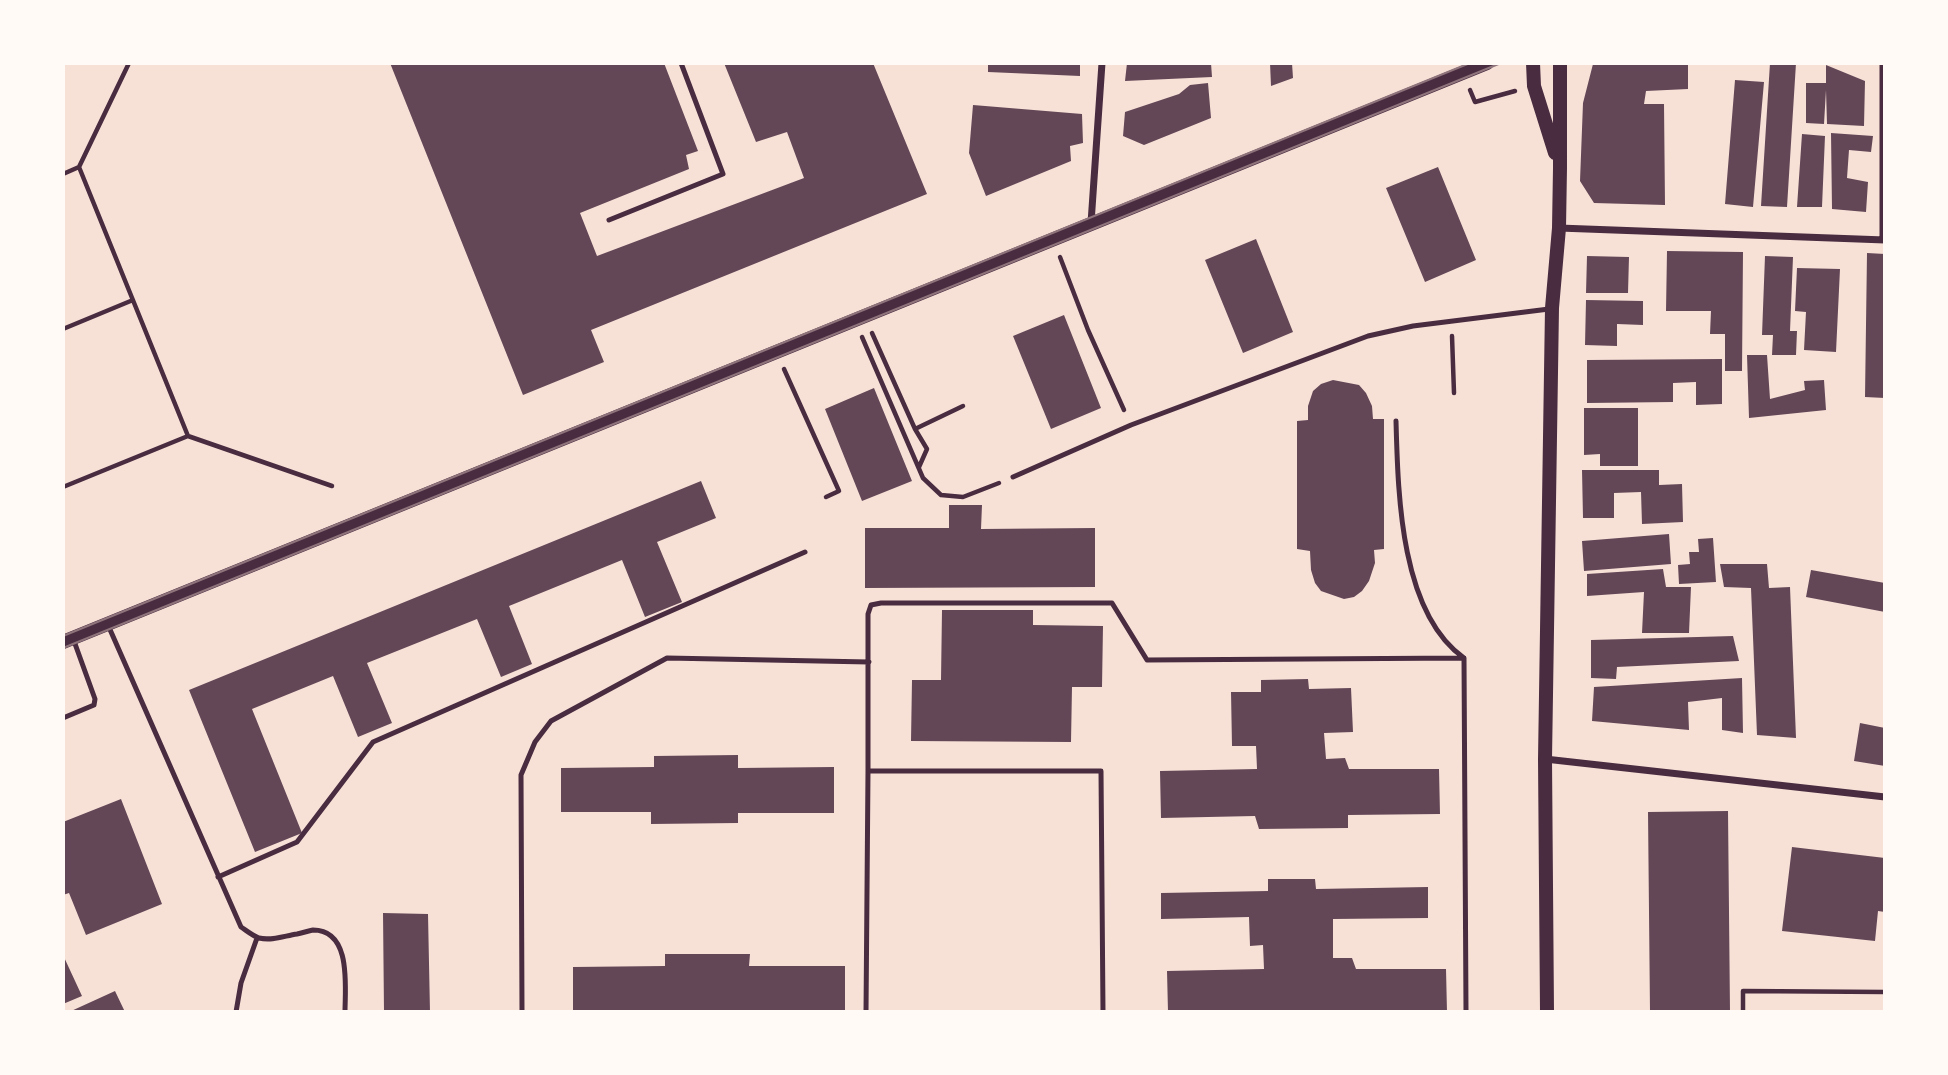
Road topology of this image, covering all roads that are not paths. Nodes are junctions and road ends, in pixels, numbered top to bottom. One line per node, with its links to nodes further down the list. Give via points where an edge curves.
1 (681, 63): 8 (lane, via 723,174)
2 (1102, 63): 9 (street)
3 (1487, 63): 9 (main road)
4 (1533, 63): 7 (main road, via 1534,86)
5 (1560, 63): 7 (main road)
6 (1883, 63): 11 (street)
7 (1560, 168): 10 (main road)
8 (609, 220)
9 (1091, 224): 16 (main road)
10 (1559, 228): 11 (street); 12 (main road)
11 (1884, 240)
12 (1552, 308): 14 (lane, via 1368,336 1131,425); 21 (main road)
13 (1396, 421): 18 (lane, via 1400,512 1412,565 1434,628 1449,648)
14 (1013, 477)
15 (805, 552): 24 (lane, via 373,743 297,842)
16 (108, 624): 17 (main road); 24 (lane)
17 (68, 640): 20 (lane, via 95,699 90,708)
18 (1464, 658): 19 (lane, via 1147,660 1112,603 881,603 871,604 868,614); 31 (lane)
19 (869, 662): 22 (lane); 28 (lane, via 667,658 551,721 535,742 521,775)
20 (63, 718)
21 (1545, 759): 23 (street); 32 (main road)
22 (868, 771): 29 (lane); 30 (lane, via 1101,771)
23 (1885, 797)
24 (218, 877): 25 (lane, via 241,927)
25 (257, 938): 26 (lane); 27 (lane, via 272,940 314,930 335,941 345,970)
26 (236, 1012)
27 (345, 1012)
28 (522, 1012)
29 (866, 1012)
30 (1104, 1012)
31 (1466, 1012)
32 (1547, 1012)

